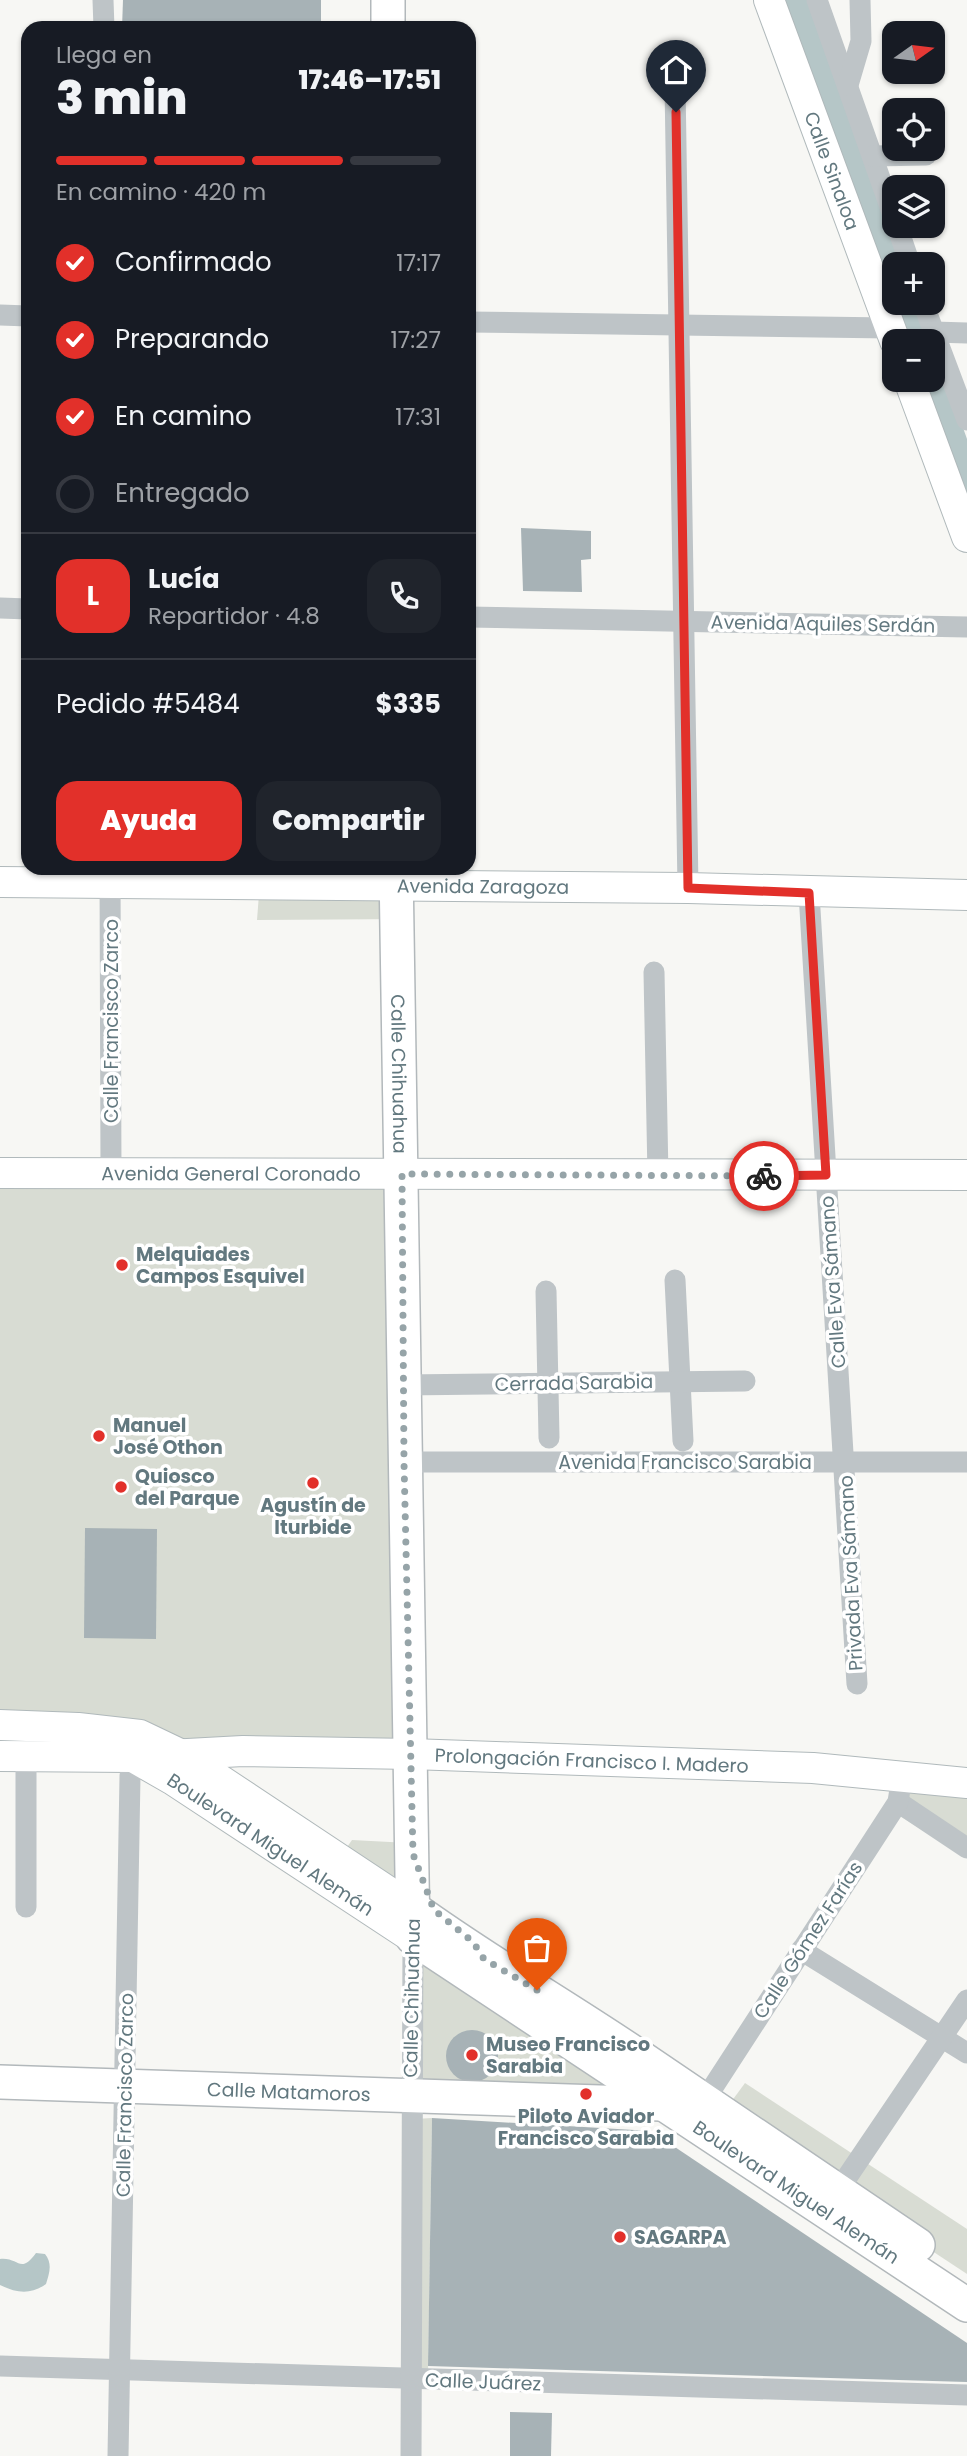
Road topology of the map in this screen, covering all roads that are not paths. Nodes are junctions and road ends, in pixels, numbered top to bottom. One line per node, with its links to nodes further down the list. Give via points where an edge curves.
1 (103, 0): 6 (street)
2 (388, 0): 7 (main road)
3 (769, 0): 17 (street, Calle Sinaloa)
4 (817, 0): 9 (street)
5 (860, 0): 9 (street, via 861,41)
6 (104, 21)
7 (388, 21)
8 (675, 85): 16 (street)
9 (848, 85): 10 (street)
10 (873, 156): 11 (street); 12 (street)
11 (882, 156)
12 (882, 183)
13 (0, 315): 14 (street)
14 (21, 316)
15 (476, 322): 16 (street)
16 (679, 325): 20 (street); 28 (street)
17 (890, 329)
18 (945, 332): 19 (street)
19 (967, 333)
20 (882, 335)
21 (945, 361): 23 (street)
22 (913, 392): 24 (street)
23 (967, 420)
24 (967, 537)
25 (0, 608): 26 (street)
26 (21, 609)
27 (476, 617): 28 (street, Avenida Aquiles Serdán)
28 (684, 621): 29 (street, Avenida Aquiles Serdán); 33 (street)
29 (967, 627)
30 (110, 876): 31 (street, Avenida Zaragoza); 32 (street, Avenida Zaragoza); 38 (street, Calle Francisco Zarco)
31 (396, 878): 33 (street, Avenida Zaragoza); 39 (main road, Calle Chihuahua)
32 (0, 882)
33 (688, 888): 34 (street, Avenida Zaragoza)
34 (809, 893): 35 (street, Avenida Zaragoza); 40 (street, Calle Eva Sámano)
35 (967, 895)
36 (654, 972): 42 (street)
37 (0, 1173): 38 (street, Avenida General Coronado)
38 (111, 1174): 39 (street, Avenida General Coronado)
39 (402, 1174): 42 (street, Avenida General Coronado); 48 (main road, Calle Chihuahua)
40 (826, 1175): 41 (street, Avenida General Coronado); 42 (street, Avenida General Coronado); 52 (street, Calle Eva Sámano)
41 (967, 1175)
42 (658, 1176)
43 (675, 1280): 46 (street)
44 (546, 1291): 47 (street)
45 (745, 1381): 46 (street, Cerrada Sarabia)
46 (680, 1382): 47 (street, Cerrada Sarabia); 50 (street)
47 (548, 1383): 48 (street, Cerrada Sarabia); 49 (street)
48 (403, 1385): 51 (main road, Calle Chihuahua)
49 (549, 1438)
50 (683, 1441)
51 (404, 1462): 52 (street, Avenida Francisco Sarabia); 57 (main road, Calle Chihuahua)
52 (844, 1462): 53 (street, Avenida Francisco Sarabia); 54 (street, Privada Eva Sámano)
53 (967, 1462)
54 (858, 1684)
55 (0, 1725): 56 (street, via 78,1728)
56 (136, 1746): 58 (street); 59 (street, Boulevard Miguel Alemán); 65 (street, Boulevard Miguel Alemán, via 173,1780); 72 (street, Calle Francisco Zarco)
57 (411, 1754): 59 (street, Prolongación Francisco I. Madero, via 243,1751); 61 (street, Prolongación Francisco I. Madero, via 813,1768); 63 (main road, Calle Chihuahua)
58 (13, 1756): 64 (street)
59 (184, 1756): 65 (street, Boulevard Miguel Alemán)
60 (967, 1783): 61 (street, Prolongación Francisco I. Madero)
61 (900, 1789): 62 (street); 66 (street, Calle Gómez Farías)
62 (967, 1848)
63 (413, 1854): 65 (main road, Calle Chihuahua); 67 (main road, via 434,1910 473,1942)
64 (26, 1907)
65 (413, 1923): 67 (main road, Boulevard Miguel Alemán); 73 (street, Calle Chihuahua); 75 (main road, Boulevard Miguel Alemán)
66 (801, 1950): 69 (street); 74 (street, Calle Gómez Farías)
67 (484, 1959): 74 (main road, Boulevard Miguel Alemán)
68 (967, 2000): 69 (street)
69 (942, 2037): 70 (street); 76 (street)
70 (967, 2053)
71 (0, 2082): 72 (main road, Calle Matamoros)
72 (125, 2085): 73 (main road, Calle Matamoros); 80 (street, Calle Francisco Zarco)
73 (410, 2097): 75 (main road, Calle Matamoros); 81 (street, Calle Chihuahua)
74 (704, 2101): 75 (main road, Calle Matamoros, via 677,2099); 76 (main road, Boulevard Miguel Alemán)
75 (661, 2104): 78 (main road, Boulevard Miguel Alemán)
76 (837, 2192): 77 (main road, Boulevard Miguel Alemán)
77 (967, 2277)
78 (967, 2305)
79 (0, 2366): 80 (street, Calle Juárez)
80 (121, 2369): 81 (street, Calle Juárez); 83 (street, Calle Francisco Zarco)
81 (411, 2380): 82 (street, Calle Juárez); 84 (street, Calle Chihuahua)
82 (967, 2395)
83 (118, 2456)
84 (411, 2456)

